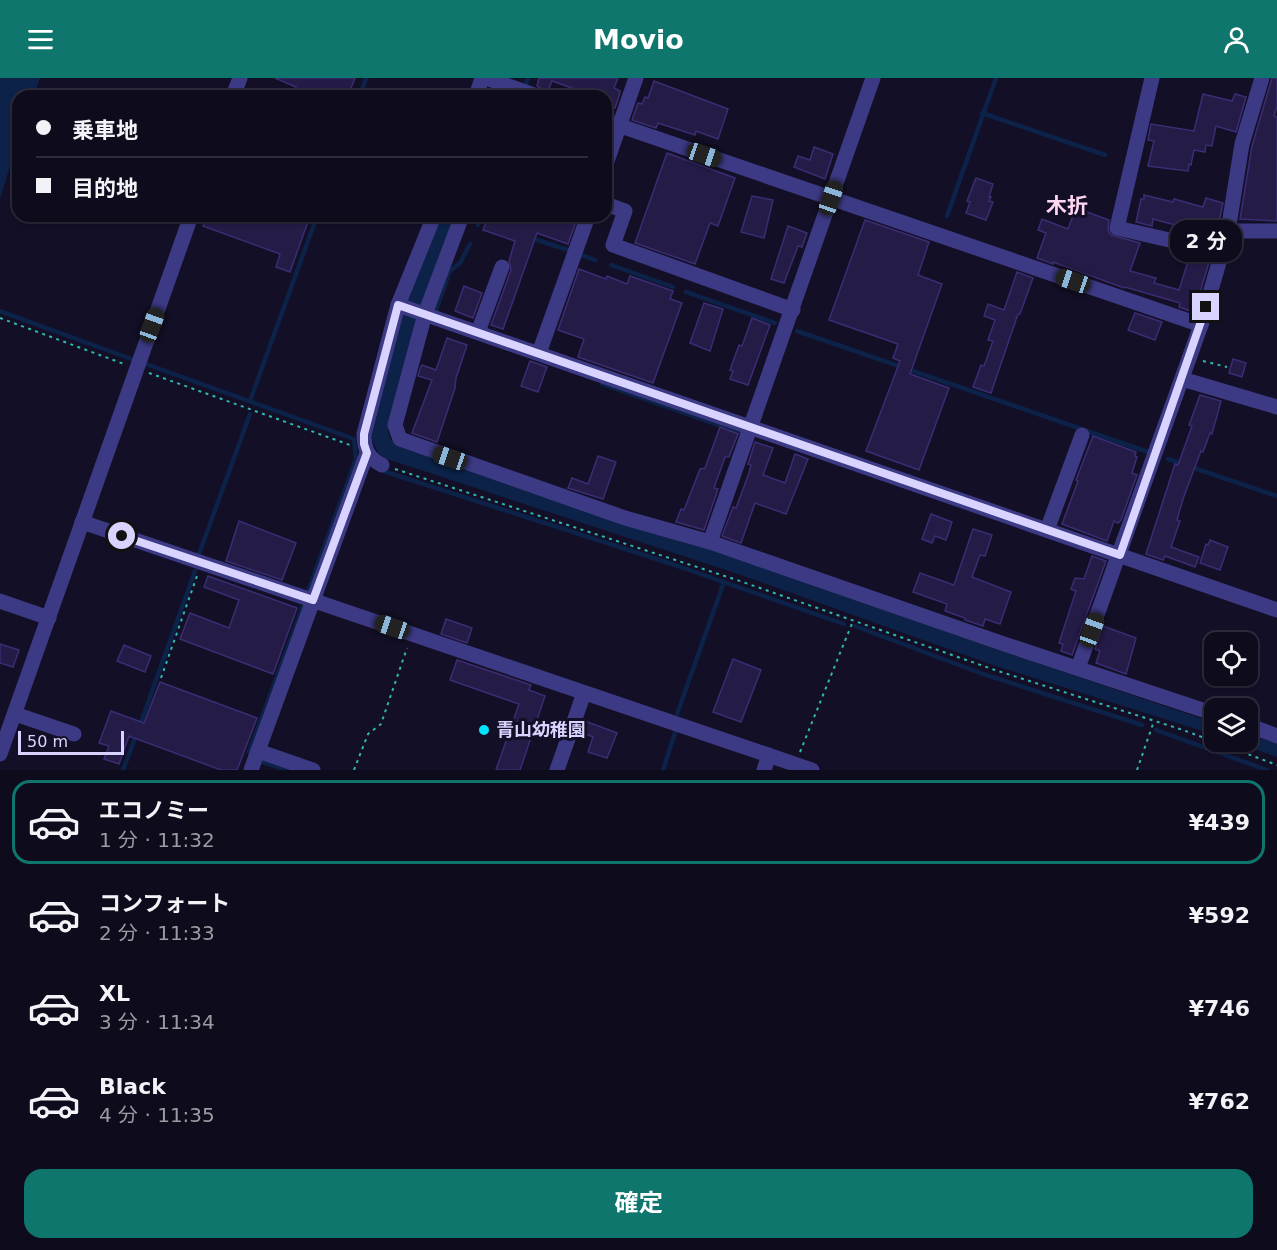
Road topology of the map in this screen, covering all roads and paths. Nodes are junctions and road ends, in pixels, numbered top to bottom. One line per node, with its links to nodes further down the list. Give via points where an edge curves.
1 (485, 78): 6 (street)
2 (636, 78): 7 (street)
3 (873, 78): 8 (street)
4 (1152, 78): 16 (street, via 1117,228)
5 (1262, 78): 14 (street, via 1242,144)
6 (508, 86)
7 (613, 123): 8 (street)
8 (831, 198): 19 (street); 22 (street)
9 (612, 206): 19 (street, via 625,211 613,245)
10 (189, 222): 27 (street)
11 (432, 222): 18 (street)
12 (460, 222): 20 (street)
13 (586, 222): 24 (street)
14 (1228, 231): 15 (street); 16 (street)
15 (1277, 231)
16 (1222, 252): 22 (street)
17 (502, 267): 23 (street)
18 (401, 305): 20 (street); 33 (street, via 364,434)
19 (793, 310): 30 (street)
20 (424, 313): 23 (street); 37 (street, via 395,425 400,439 625,518)
21 (0, 318): 27 (path)
22 (1201, 325): 25 (street)
23 (478, 332): 24 (street)
24 (539, 353): 30 (street)
25 (1190, 358): 26 (path); 28 (street)
26 (1227, 367)
27 (137, 368): 32 (path); 35 (street)
28 (1182, 379): 29 (street); 38 (street)
29 (1277, 407)
30 (752, 427): 36 (street); 37 (street)
31 (1082, 435): 36 (street)
32 (353, 446)
33 (367, 453): 34 (street); 40 (street)
34 (382, 465): 44 (path)
35 (82, 522): 39 (street); 43 (street)
36 (1047, 530): 38 (street)
37 (710, 542): 46 (street)
38 (1120, 555): 42 (street); 46 (street)
39 (202, 563): 40 (street); 47 (path)
40 (313, 600): 45 (street); 55 (street)
41 (0, 601): 43 (street)
42 (1277, 610)
43 (49, 618): 50 (street)
44 (853, 621): 51 (path); 58 (path)
45 (412, 634): 48 (street); 62 (path, via 381,724 368,734)
46 (1078, 668): 49 (street)
47 (161, 678)
48 (584, 693): 57 (street); 63 (street)
49 (1204, 710)
50 (15, 714): 53 (street); 56 (street)
51 (1154, 721): 59 (path); 65 (path)
52 (1258, 729): 54 (street)
53 (74, 735)
54 (1277, 736)
55 (258, 751): 60 (street); 61 (street)
56 (0, 754)
57 (766, 763): 58 (street)
58 (795, 764): 64 (street)
59 (1277, 765)
60 (251, 770)
61 (313, 770)
62 (354, 770)
63 (557, 770)
64 (812, 770)
65 (1137, 770)

